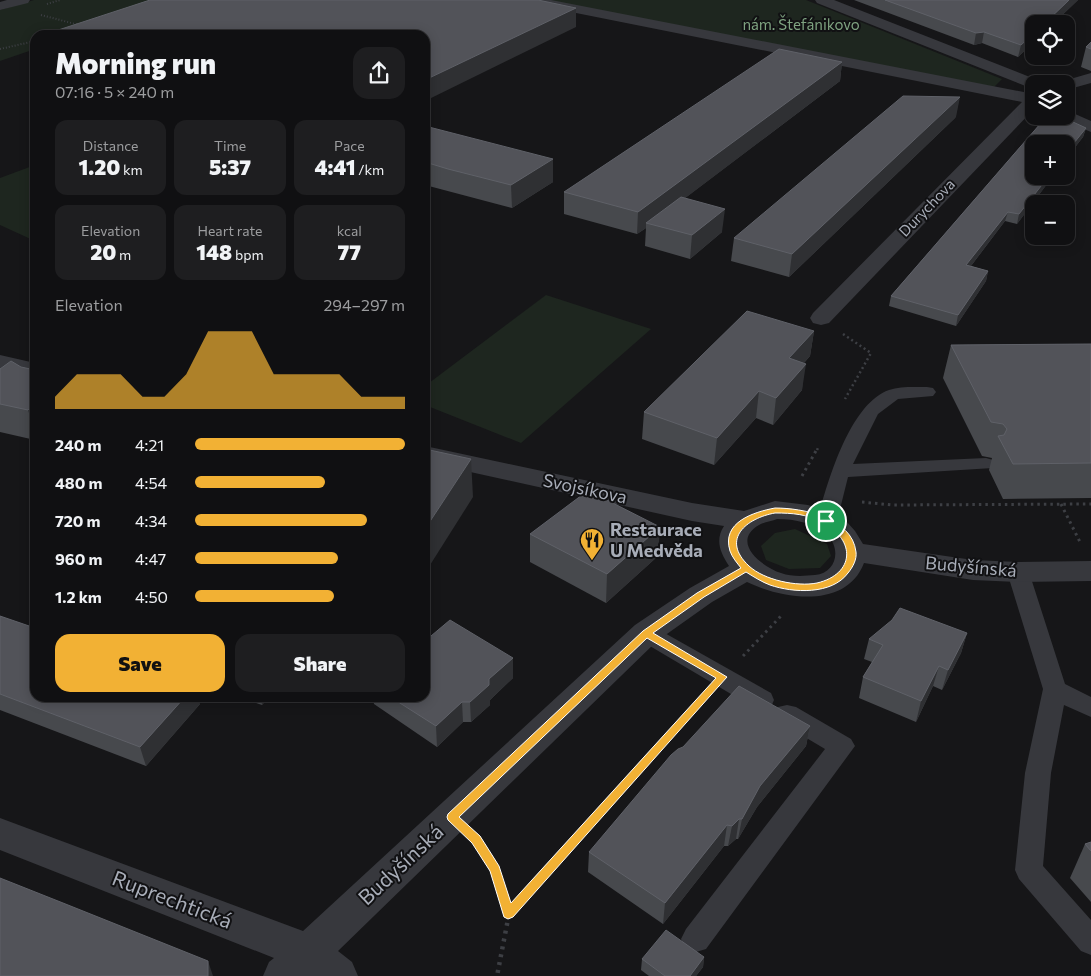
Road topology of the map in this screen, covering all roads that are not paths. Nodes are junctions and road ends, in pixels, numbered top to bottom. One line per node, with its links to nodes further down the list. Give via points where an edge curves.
1 (23, 0): 4 (street)
2 (531, 0): 8 (street)
3 (822, 0): 6 (street)
4 (0, 6)
5 (1091, 78): 7 (street)
6 (1025, 80)
7 (1075, 82)
8 (1025, 97)
9 (1025, 108): 12 (street, Durychova)
10 (1075, 119): 11 (street)
11 (1091, 127)
12 (822, 318)
13 (0, 362): 14 (street)
14 (30, 369)
15 (927, 392): 18 (lane, via 893,394 870,412)
16 (430, 455): 19 (street, Svojsíkova)
17 (986, 464): 18 (lane)
18 (840, 471): 20 (lane)
19 (745, 520): 20 (street, via 775,510 793,510); 22 (street, via 736,529 732,540 734,552)
20 (826, 521): 21 (street, via 848,540)
21 (852, 552): 22 (street, via 850,564 842,575 829,583 811,587 772,582); 24 (street, Budyšínská, via 973,570)
22 (746, 569): 25 (street, Budyšínská, via 700,595)
23 (1091, 571): 24 (street, Budyšínská)
24 (1018, 572): 26 (lane)
25 (646, 634): 29 (lane, via 842,746); 31 (street, Budyšínská, via 452,817)
26 (1055, 689): 27 (lane); 30 (lane, via 1038,773 1029,870)
27 (1091, 708)
28 (0, 834): 31 (street, Ruprechtická)
29 (696, 939)
30 (1091, 941)
31 (310, 968)

